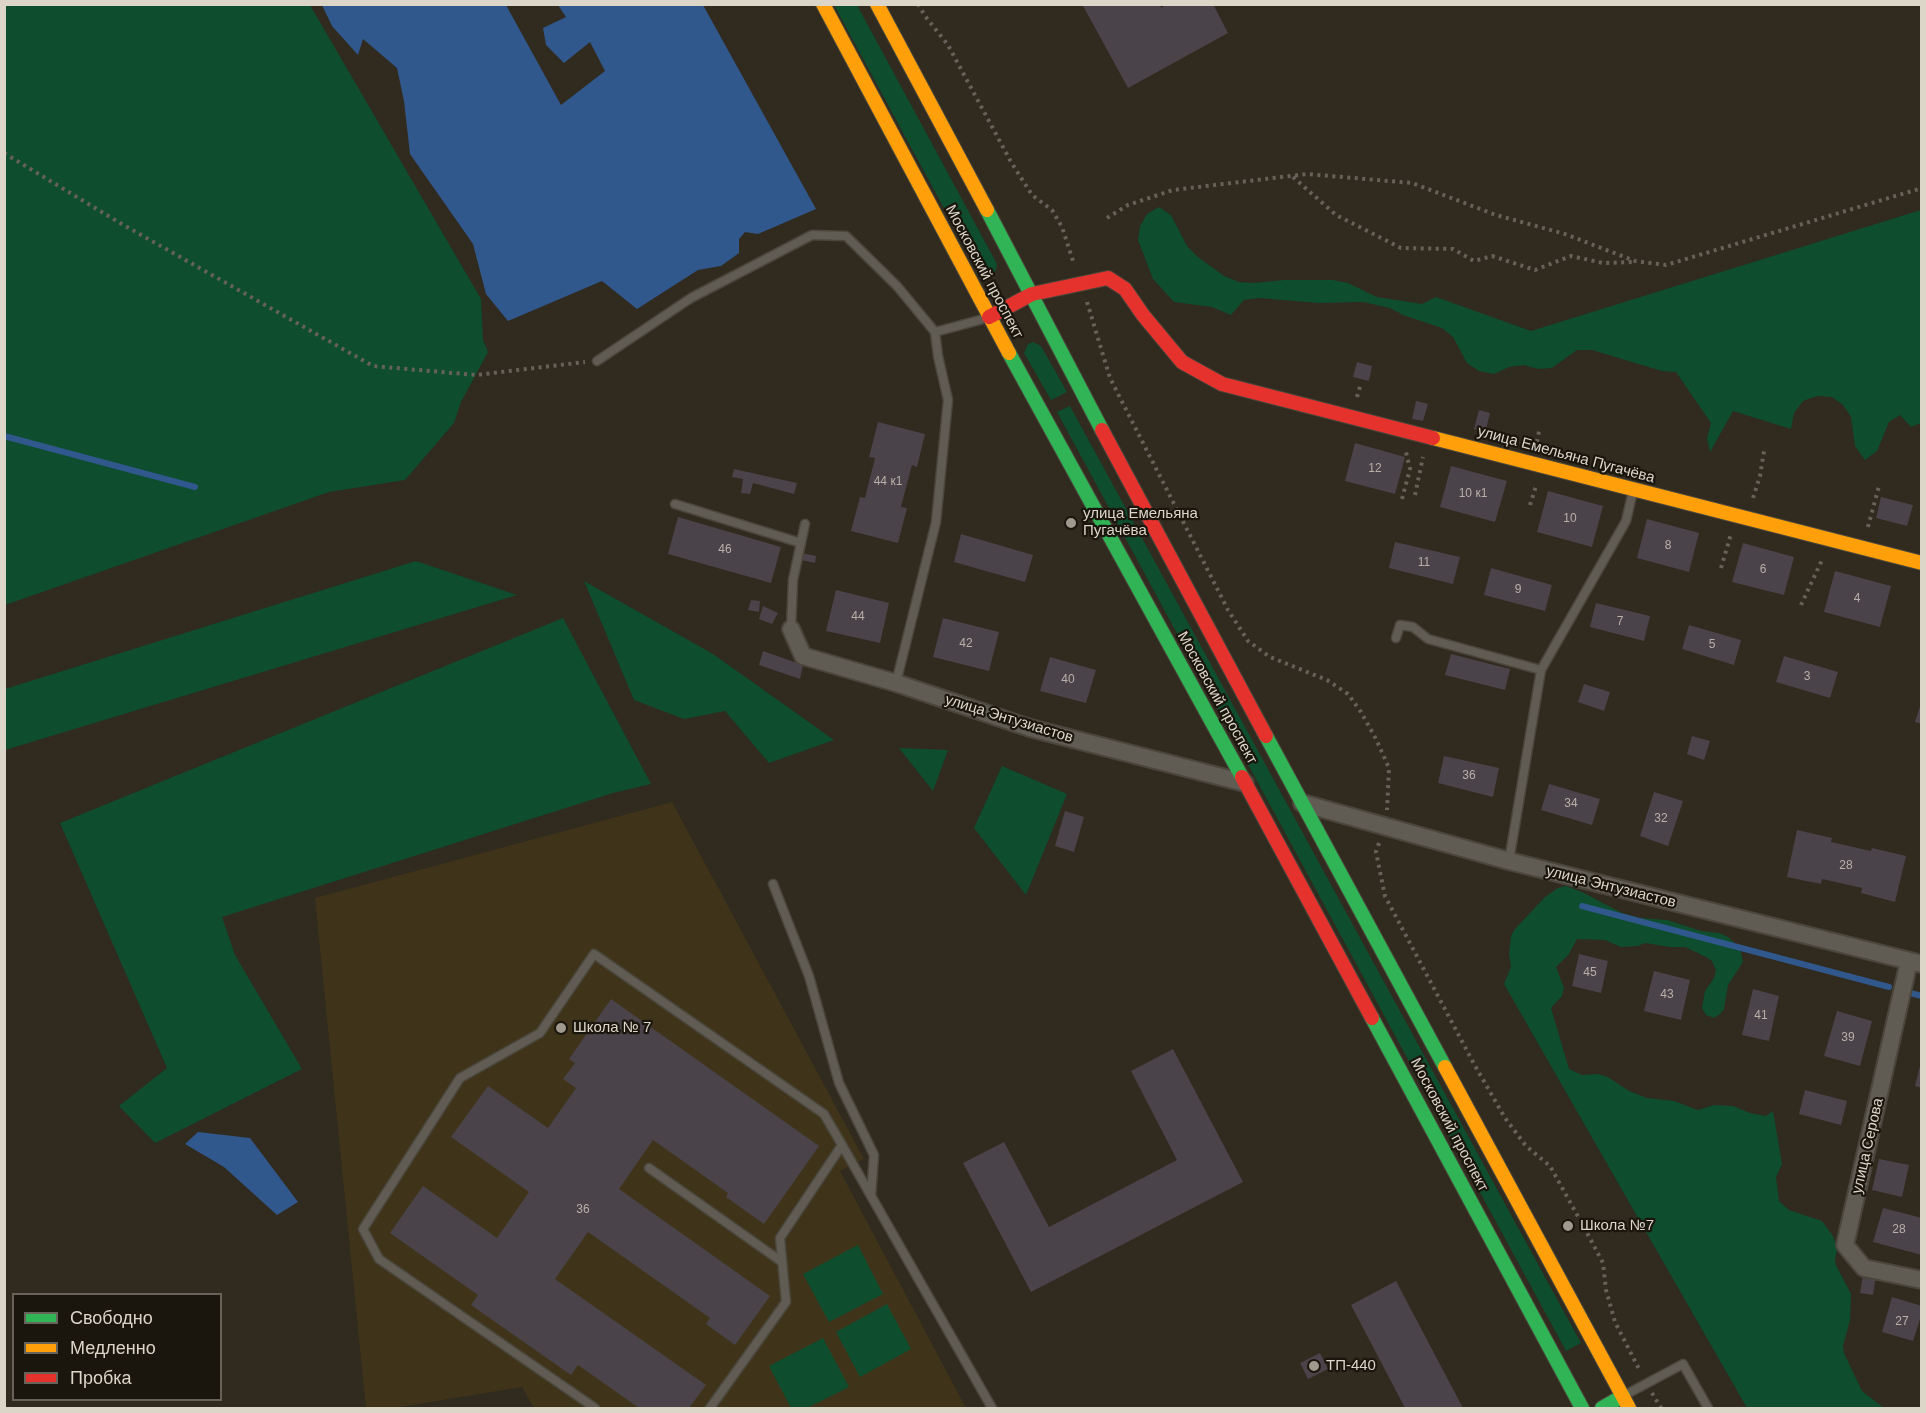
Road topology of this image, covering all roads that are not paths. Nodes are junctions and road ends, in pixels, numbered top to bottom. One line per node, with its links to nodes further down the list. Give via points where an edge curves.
1 (823, 4): 4 (main road, Московский проспект)
2 (877, 4): 3 (main road, Московский проспект)
3 (1032, 294): 4 (main road, улица Емельяна Пугачёва); 7 (main road, улица Емельяна Пугачёва, via 1108,278 1125,289 1182,362 1222,384); 17 (main road, Московский проспект)
4 (989, 317): 5 (lane); 16 (main road, Московский проспект)
5 (935, 332): 6 (lane, via 897,286 846,236 812,235 692,298); 15 (lane, via 948,400 936,522)
6 (597, 361)
7 (1633, 490): 11 (main road, улица Емельяна Пугачёва); 14 (lane, via 1626,521)
8 (675, 504): 10 (lane)
9 (805, 524): 10 (lane)
10 (801, 543): 12 (lane, via 793,580)
11 (1922, 563)
12 (791, 629): 15 (street, улица Энтузиастов, via 803,656)
13 (1396, 638): 14 (lane, via 1400,626 1413,627 1428,639)
14 (1541, 670): 18 (lane)
15 (896, 683): 16 (street, улица Энтузиастов, via 1030,728)
16 (1245, 783): 30 (main road, Московский проспект)
17 (1302, 803): 18 (street, улица Энтузиастов); 26 (main road, Московский проспект)
18 (1509, 861): 20 (street, улица Энтузиастов)
19 (773, 884): 23 (lane, via 810,976 839,1083 874,1155)
20 (1916, 963): 25 (street, улица Серова, via 1845,1245 1864,1268)
21 (842, 1145): 23 (lane); 24 (lane, via 780,1238); 27 (lane, via 825,1114 594,954 540,1033 460,1078 363,1229 379,1259)
22 (649, 1168): 24 (lane)
23 (871, 1196): 29 (lane)
24 (782, 1262): 28 (lane, via 786,1302)
25 (1922, 1280)
26 (1626, 1402): 31 (main road); 32 (lane, via 1647,1383 1683,1364)
27 (595, 1408)
28 (710, 1408)
29 (992, 1408)
30 (1582, 1408)
31 (1602, 1408)
32 (1708, 1408)

